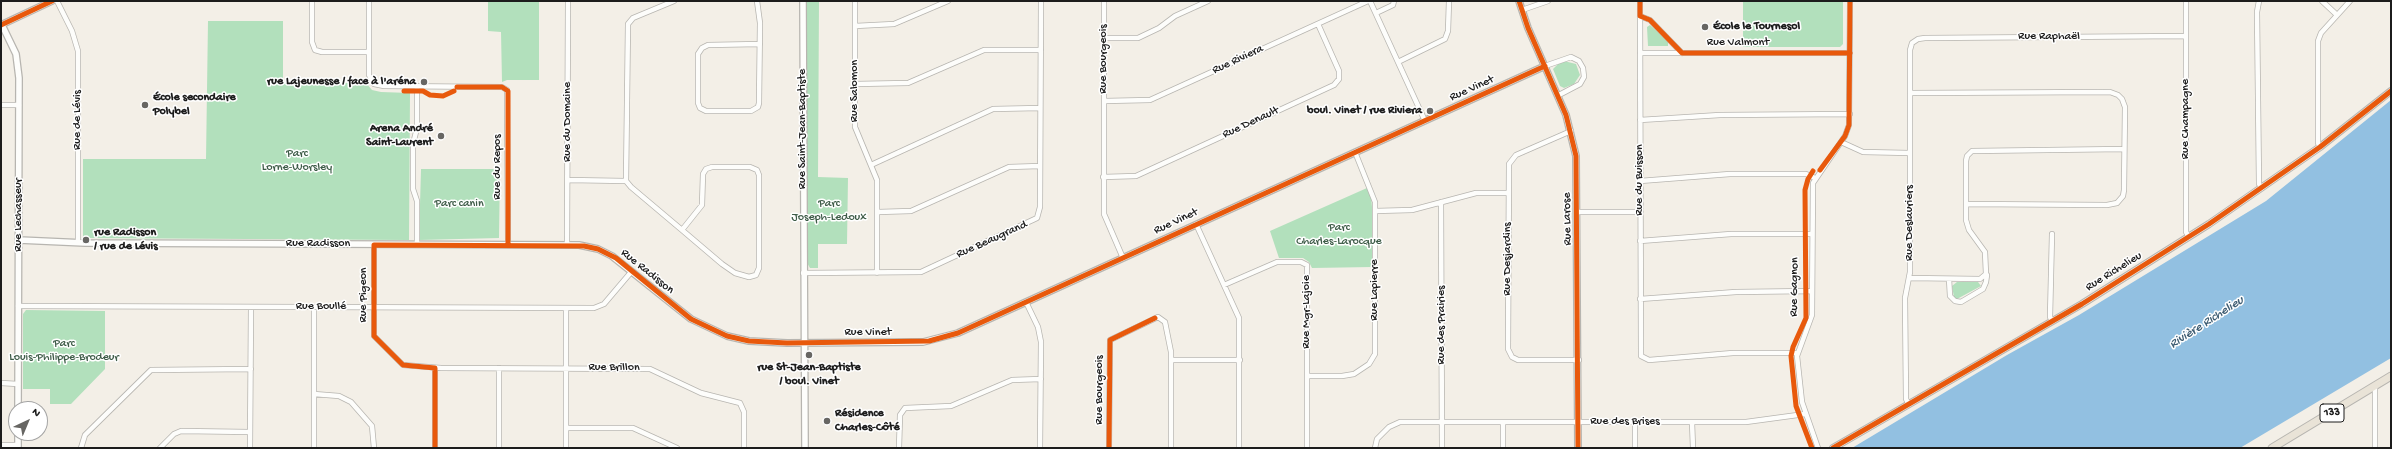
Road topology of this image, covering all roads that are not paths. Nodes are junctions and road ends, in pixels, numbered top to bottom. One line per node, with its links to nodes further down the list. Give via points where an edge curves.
1 (52, 1): 30 (street)
2 (57, 1): 83 (street, Rue de Lévis, via 72,31 78,51)
3 (312, 1): 37 (street, via 312,42 316,50)
4 (369, 1): 37 (street)
5 (568, 1): 65 (street, Rue du Domaine)
6 (674, 1): 66 (street, via 633,18 628,24)
7 (757, 1): 35 (street)
8 (803, 1): 91 (street, Rue Saint-Jean-Baptiste)
9 (855, 1): 31 (street, Rue Salomon)
10 (948, 1): 31 (street, via 894,24)
11 (1041, 1): 36 (street, Rue Beaugrand)
12 (1104, 1): 33 (street, Rue Bourgeois)
13 (1208, 1): 33 (street, via 1175,16 1160,28 1136,38)
14 (1370, 1): 26 (street, Rue Riviera); 29 (street, Rue Riviera)
15 (1394, 1): 26 (street, via 1393,5)
16 (1449, 1): 41 (street, via 1448,31 1445,39)
17 (1519, 1): 25 (street, Rue Larose)
18 (1548, 1): 25 (street)
19 (1640, 1): 28 (street, Rue du Buisson)
20 (1850, 1): 40 (street, Rue Gagnon)
21 (2186, 1): 32 (street, Rue Champagne)
22 (2260, 1): 68 (street, via 2257,12 2259,184)
23 (2322, 1): 27 (street)
24 (2350, 1): 27 (street)
25 (1522, 10): 42 (street, Rue Larose)
26 (1376, 13): 41 (street, Rue Riviera)
27 (2337, 15): 57 (street, via 2321,33 2317,43)
28 (1640, 16): 38 (street, Rue du Buisson); 39 (street, via 1650,20)
29 (1318, 24): 48 (street, Rue Riviera, via 1150,100); 63 (street, Rue Denault, via 1339,71 1339,79 1334,84 1136,176)
30 (2, 25): 50 (street, Rue Lechasseur, via 18,63)
31 (855, 26): 43 (street, Rue Salomon)
32 (2186, 36): 34 (street, Rue Raphaël, via 1925,38); 80 (street, Rue Champagne, via 2186,232)
33 (1104, 38): 48 (street, Rue Bourgeois)
34 (1914, 42): 46 (street, Rue Deslauriers, via 1910,48)
35 (760, 44): 35 (street, via 757,108 751,111 706,111 700,108 698,54 702,48 708,44)
36 (1041, 50): 43 (street, via 984,50 908,83); 51 (street, Rue Beaugrand)
37 (369, 52): 44 (street, via 372,82 381,86)
38 (1640, 53): 39 (street, Rue Valmont); 54 (street, Rue du Buisson)
39 (1682, 53): 40 (street, Rue Valmont)
40 (1850, 53): 52 (street, Rue Gagnon)
41 (1398, 62): 53 (street, Rue Riviera)
42 (1545, 66): 47 (street, Rue Larose); 47 (street, via 1571,57 1579,61 1583,68 1584,77 1580,84); 53 (street, Rue Vinet)
43 (855, 84): 61 (street, Rue Salomon, via 855,128)
44 (417, 86): 84 (street, Rue du Repos, via 507,89); 87 (street, via 417,128 412,168 413,189 417,202)
45 (2391, 91): 57 (main road, Rue Richelieu)
46 (1910, 93): 58 (street, via 2110,92 2121,98 2124,107); 60 (street, Rue Deslauriers)
47 (1559, 95): 55 (street, Rue Larose)
48 (1104, 100): 63 (street, Rue Bourgeois)
49 (1, 105): 50 (street)
50 (19, 105): 81 (street, Rue Lechasseur)
51 (1040, 108): 61 (street, via 993,109); 62 (street, Rue Beaugrand)
52 (1850, 114): 54 (street, via 1720,115); 56 (street, Rue Gagnon, via 1848,130)
53 (1425, 120): 59 (street, Rue Vinet)
54 (1640, 120): 67 (street, Rue du Buisson)
55 (1571, 131): 69 (street, Rue Desjardins, via 1511,158 1508,167); 74 (street, Rue Larose, via 1577,167)
56 (1841, 142): 60 (street, via 1863,152); 64 (street, Rue Gagnon)
57 (2320, 147): 68 (main road, Rue Richelieu)
58 (2124, 149): 71 (street, via 1982,149 1971,152 1966,161); 71 (street, via 2124,190 2119,201 2107,205)
59 (1355, 152): 72 (street, Rue Lapierre, via 1373,192); 76 (street, Rue Vinet)
60 (1910, 153): 93 (street, Rue Deslauriers)
61 (871, 165): 73 (street, Rue Salomon, via 878,182)
62 (1040, 166): 73 (street, via 1009,167 911,211); 92 (street, Rue Beaugrand, via 1040,211 1034,221 923,271)
63 (1104, 177): 88 (street, Rue Bourgeois, via 1105,219)
64 (1815, 178): 67 (street, via 1806,174 1730,174); 78 (street, Rue Gagnon, via 1812,190)
65 (568, 180): 66 (street); 85 (street, Rue du Domaine)
66 (626, 181): 77 (street)
67 (1640, 181): 75 (street, Rue du Buisson)
68 (2262, 188): 80 (main road, Rue Richelieu)
69 (1508, 193): 70 (street, via 1476,193); 109 (street, Rue Desjardins, via 1509,354 1520,360)
70 (1441, 202): 72 (street, via 1408,210); 127 (street, Rue des Prairies)
71 (1966, 204): 90 (street, via 1967,226 1984,249)
72 (1376, 211): 114 (street, Rue Lapierre, via 1373,358 1365,368 1351,375)
73 (878, 212): 92 (street, Rue Salomon)
74 (1578, 212): 75 (street); 109 (street, Rue Larose)
75 (1640, 212): 82 (street, Rue du Buisson)
76 (1196, 224): 88 (street, Rue Vinet); 95 (street)
77 (682, 230): 77 (street, via 729,269 748,277 756,275 759,268 757,170 750,167 706,169 703,174 702,205)
78 (1812, 234): 82 (street, via 1731,234); 96 (street, Rue Gagnon)
79 (2052, 234): 104 (street)
80 (2189, 237): 104 (main road, Rue Richelieu)
81 (19, 240): 83 (street, Rue Radisson); 99 (street, Rue Lechasseur)
82 (1640, 241): 97 (street, Rue du Buisson)
83 (78, 242): 86 (street, Rue Radisson)
84 (508, 244): 85 (street, Rue Radisson); 87 (street, Rue Radisson)
85 (568, 244): 89 (street, Rue Radisson, via 589,246 603,251)
86 (374, 245): 87 (street, Rue Radisson); 102 (street, Rue Pigeon)
87 (417, 245)
88 (1123, 258): 98 (street, Rue Vinet)
89 (632, 271): 103 (street, Rue Boullé, via 602,305 594,308); 105 (street, Rue Radisson, via 686,316 716,333 749,341)
90 (1987, 271): 94 (street, via 1981,278); 94 (street, via 1983,290 1961,302 1954,301 1950,296)
91 (803, 273): 92 (street, Rue Beaugrand); 105 (street, Rue Saint-Jean-Baptiste)
92 (877, 273)
93 (1910, 278): 94 (street); 122 (street, Rue Deslauriers, via 1905,298)
94 (1949, 279)
95 (1224, 285): 108 (street, via 1239,318); 114 (street, Rue Mgr-Lajoie, via 1274,263 1306,264)
96 (1812, 291): 97 (street, via 1736,292); 106 (street, Rue Gagnon, via 1811,321)
97 (1640, 299): 106 (street, Rue du Buisson, via 1642,358 1649,360 1733,353)
98 (1026, 302): 105 (street, Rue Vinet, via 952,335 929,342); 116 (street, via 1041,338)
99 (18, 306): 100 (street, Rue Boullé); 118 (street, Rue Lechasseur)
100 (251, 307): 101 (street, Rue Boullé); 113 (street)
101 (314, 307): 102 (street, Rue Boullé); 120 (street)
102 (374, 307): 103 (street, Rue Boullé); 110 (street, Rue Pigeon, via 374,334 378,342 403,365)
103 (566, 308): 112 (street)
104 (2052, 322): 122 (main road, Rue Richelieu)
105 (804, 343): 143 (street, Rue Saint-Jean-Baptiste)
106 (1797, 353): 123 (street, Rue Gagnon, via 1800,395)
107 (1171, 360): 108 (street); 146 (street, Rue Bourgeois, via 1167,332 1161,318 1150,320 1110,340); 147 (street)
108 (1240, 360): 148 (street)
109 (1579, 360): 124 (street, Rue Larose)
110 (435, 368): 111 (street, Rue Brillon); 138 (street)
111 (499, 368): 112 (street, Rue Brillon); 139 (street)
112 (566, 368): 129 (street); 142 (street, Rue Brillon, via 648,369 701,393 736,402 741,405 744,412)
113 (251, 369): 130 (street); 133 (street, via 150,370 85,435)
114 (1307, 376): 149 (street, Rue Mgr-Lajoie)
115 (2391, 376): 119 (main road, 133)
116 (1041, 379): 144 (street, via 1012,380 952,406 905,408 900,415); 145 (street)
117 (1, 383): 118 (street)
118 (18, 384): 121 (street, Rue Lechasseur)
119 (2375, 386): 158 (main road, 133); 159 (street)
120 (314, 394): 136 (street); 137 (street, via 339,396 351,402 372,426)
121 (18, 401)
122 (1908, 403): 157 (main road, Rue Richelieu)
123 (1805, 414): 126 (street, Rue des Brises, via 1762,421); 156 (street, Rue Gagnon)
124 (1578, 422): 125 (street, Rue des Brises); 128 (street, Rue des Brises); 153 (street, Rue Larose)
125 (1635, 422): 126 (street, Rue des Brises); 154 (street)
126 (1692, 422): 155 (street)
127 (1442, 423): 128 (street, Rue des Brises); 150 (street, Rue des Brises, via 1396,423 1377,439); 151 (street, Rue des Prairies)
128 (1503, 423): 152 (street)
129 (566, 428): 140 (street); 141 (street, via 633,428)
130 (250, 432): 134 (street, via 179,432); 135 (street)
131 (1, 446): 132 (street)
132 (18, 447)
133 (81, 448)
134 (160, 448)
135 (250, 448)
136 (314, 448)
137 (374, 448)
138 (434, 448)
139 (499, 448)
140 (566, 448)
141 (677, 448)
142 (744, 448)
143 (805, 448)
144 (899, 448)
145 (1040, 448)
146 (1109, 448)
147 (1171, 448)
148 (1239, 448)
149 (1307, 448)
150 (1375, 448)
151 (1442, 448)
152 (1503, 448)
153 (1578, 448)
154 (1635, 448)
155 (1693, 448)
156 (1818, 448)
157 (1834, 448)
158 (2272, 448)
159 (2375, 448)

